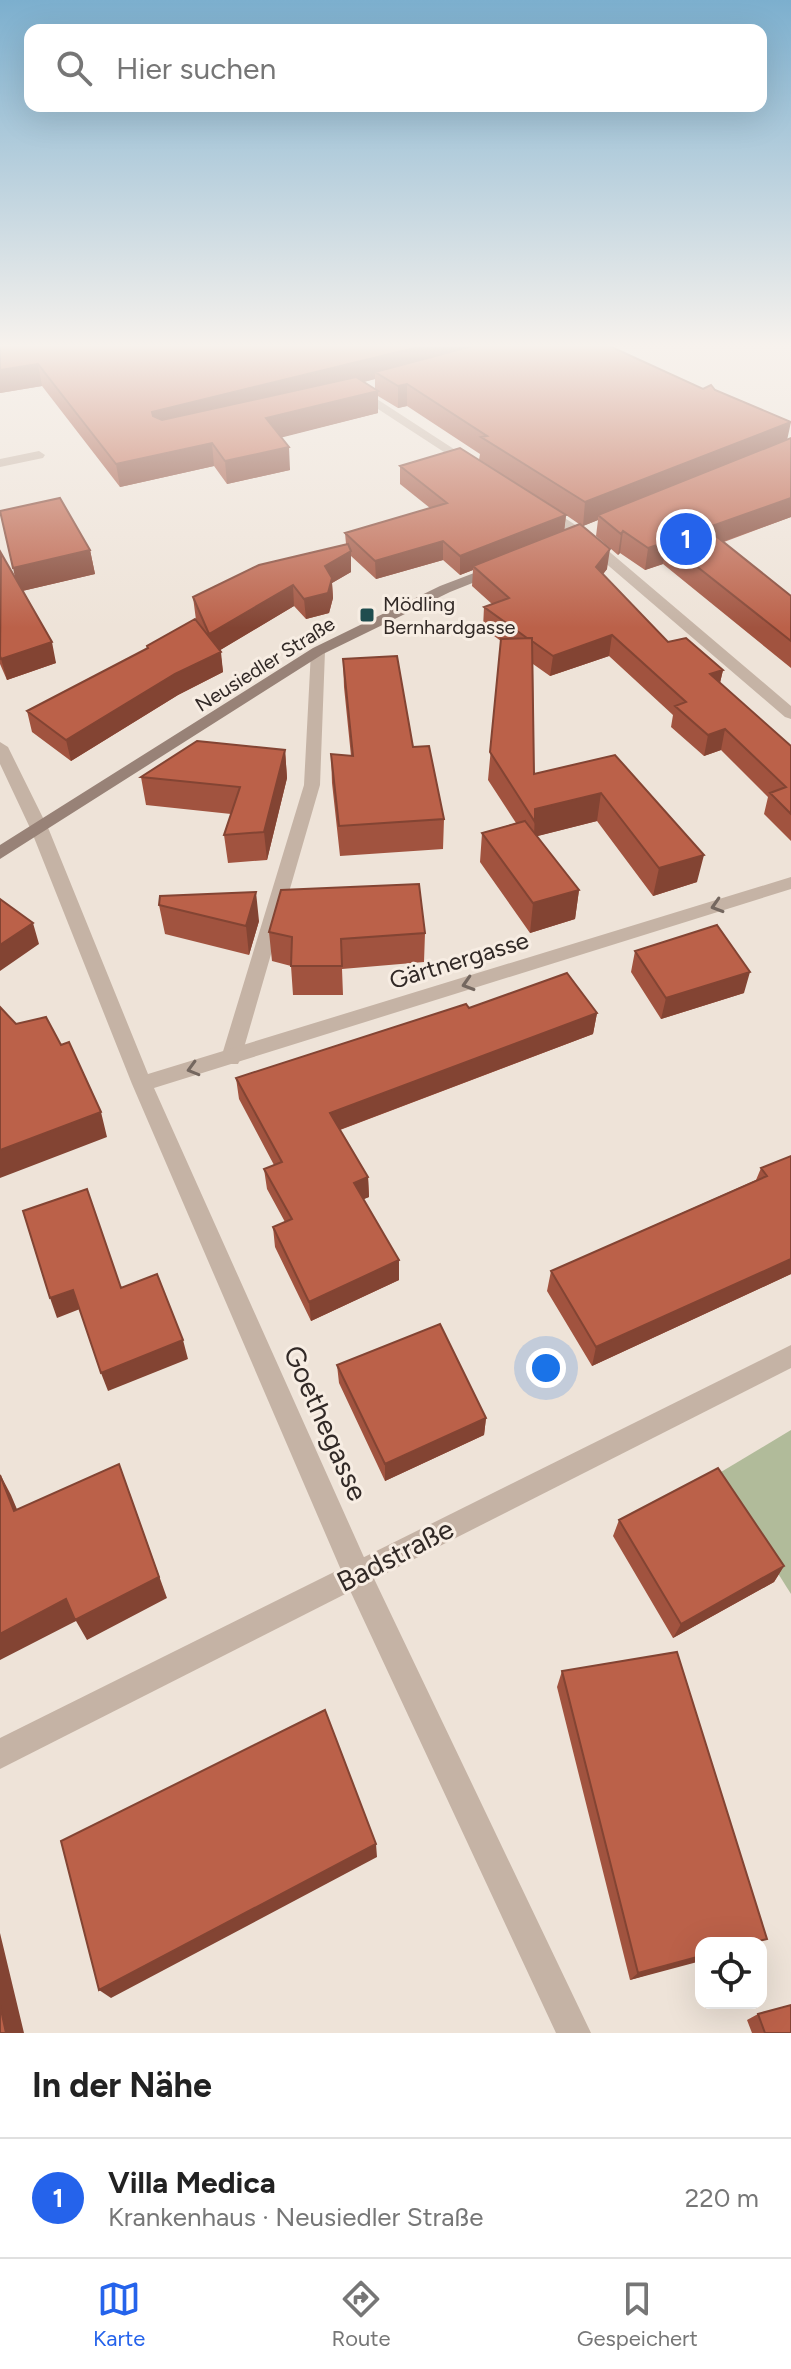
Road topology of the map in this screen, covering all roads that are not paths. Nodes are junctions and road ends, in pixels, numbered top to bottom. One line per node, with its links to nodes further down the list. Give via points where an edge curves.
1 (432, 439): 4 (street)
2 (39, 455): 3 (street)
3 (0, 463)
4 (489, 475)
5 (528, 500): 8 (street, via 580,534)
6 (513, 561): 7 (main road, Neusiedler Straße)
7 (318, 651): 10 (main road, Neusiedler Straße); 13 (street, via 312,785)
8 (791, 714)
9 (0, 747): 10 (street, Goethegasse)
10 (40, 830): 11 (main road, Neusiedler Straße); 14 (street, Goethegasse)
11 (0, 853)
12 (791, 883): 13 (street, Gärtnergasse, one-way to 13)
13 (231, 1058): 14 (street, Gärtnergasse, one-way to 14)
14 (142, 1084): 16 (street, Goethegasse)
15 (791, 1356): 16 (street, Badstraße)
16 (357, 1574): 17 (street, Badstraße); 18 (street, Goethegasse)
17 (0, 1754)
18 (574, 2033)

